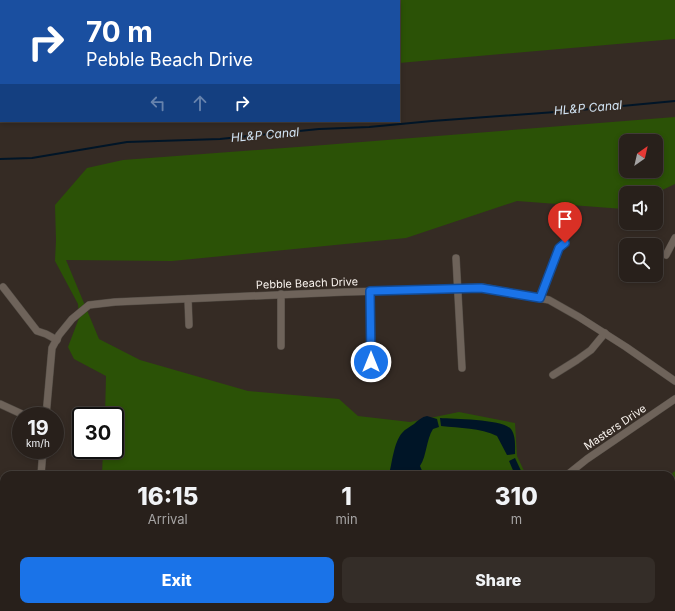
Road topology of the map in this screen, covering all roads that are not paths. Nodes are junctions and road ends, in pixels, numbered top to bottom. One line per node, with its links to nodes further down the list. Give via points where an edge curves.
1 (675, 238): 3 (street)
2 (565, 243): 9 (street, via 559,248)
3 (666, 254)
4 (456, 258): 6 (street)
5 (3, 287): 13 (street, via 37,331)
6 (458, 288): 7 (street, Pebble Beach Drive); 9 (street, Pebble Beach Drive, via 481,288); 16 (street)
7 (370, 291): 8 (street, Pebble Beach Drive); 15 (street)
8 (281, 294): 10 (street, Pebble Beach Drive); 14 (street)
9 (540, 298): 12 (street, Pebble Beach Drive, via 579,316)
10 (188, 299): 11 (street); 13 (street, Pebble Beach Drive, via 89,305 72,319)
11 (189, 325)
12 (605, 333): 17 (street, via 591,350); 18 (street, Pebble Beach Drive)
13 (57, 340): 21 (street, Pebble Beach Drive, via 52,348)
14 (281, 346)
15 (371, 362)
16 (462, 368)
17 (553, 376)
18 (675, 381)
19 (675, 399): 25 (street, Masters Drive)
20 (0, 404): 22 (street)
21 (47, 407)
22 (12, 410)
23 (42, 459): 24 (street)
24 (41, 471)
25 (572, 471)

